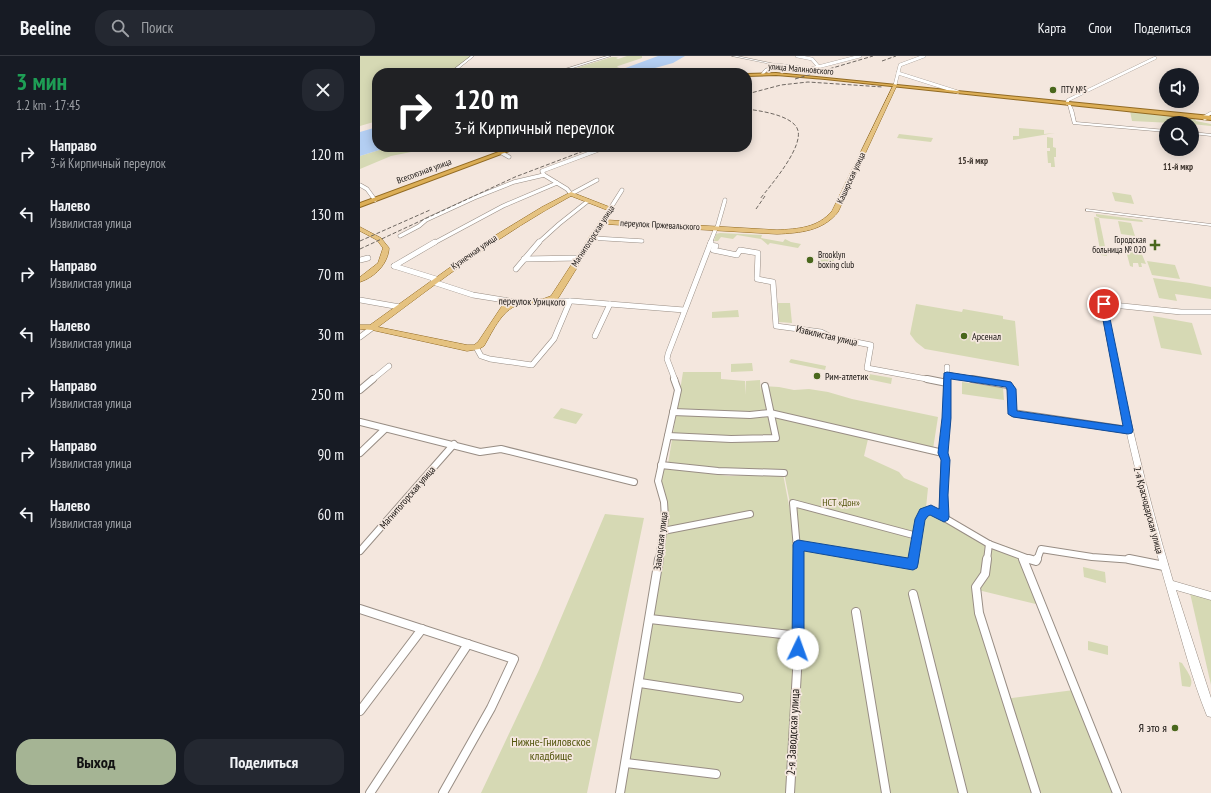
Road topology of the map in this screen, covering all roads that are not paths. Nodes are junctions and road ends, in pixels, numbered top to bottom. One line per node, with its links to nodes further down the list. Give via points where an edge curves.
1 (473, 56): 12 (street)
2 (610, 56): 13 (street)
3 (733, 56): 10 (street)
4 (797, 56): 9 (street)
5 (809, 56): 9 (street)
6 (860, 56): 11 (street)
7 (924, 56): 15 (street, via 903,63)
8 (1155, 58): 19 (street, via 1068,100)
9 (811, 59): 11 (street)
10 (778, 65): 11 (street, via 810,68); 14 (street)
11 (818, 66)
12 (457, 68)
13 (570, 68)
14 (764, 72): 16 (highway); 17 (highway, улица Малиновского); 17 (highway, улица Малиновского)
15 (898, 72): 17 (street); 18 (street)
16 (752, 74)
17 (895, 86): 18 (highway, улица Малиновского); 19 (highway, улица Малиновского); 44 (main road, Каширская улица, via 830,218 810,228)
18 (958, 92): 19 (highway, улица Малиновского)
19 (1068, 103): 21 (highway, улица Малиновского); 23 (street, via 1074,123)
20 (1211, 113): 21 (street)
21 (1204, 118): 22 (highway, улица Малиновского)
22 (1211, 119)
23 (1159, 130)
24 (1199, 134): 25 (street)
25 (1211, 135)
26 (505, 152): 34 (highway, Всесоюзная улица)
27 (592, 152): 28 (street)
28 (543, 173): 30 (street, переулок Пржевальского); 45 (street, via 474,198 426,220)
29 (597, 180): 33 (street, Кузнечная улица)
30 (557, 183): 33 (street, переулок Пржевальского); 55 (street, переулок Урицкого, via 503,206 394,266)
31 (360, 185): 34 (street, via 367,189)
32 (622, 190): 38 (street, Магнитогорская улица)
33 (571, 194): 36 (main road, переулок Пржевальского); 55 (main road, Кузнечная улица, via 521,220)
34 (375, 200): 37 (highway, Всесоюзная улица)
35 (725, 200): 42 (street)
36 (588, 201): 38 (main road, переулок Пржевальского); 50 (street, via 550,232)
37 (360, 205)
38 (610, 209): 40 (main road, Магнитогорская улица)
39 (1088, 210): 41 (street)
40 (603, 222): 42 (main road, переулок Пржевальского); 46 (main road, Магнитогорская улица)
41 (1211, 225)
42 (716, 228): 44 (main road, переулок Пржевальского); 48 (street, Заводская улица)
43 (360, 230): 54 (main road, via 375,240 382,249 378,263)
44 (776, 232)
45 (400, 236)
46 (592, 238): 47 (street, переулок Пржевальского); 51 (main road, Магнитогорская улица)
47 (642, 241)
48 (710, 244): 63 (street, Заводская улица); 73 (street, Извилистая улица, via 716,246 713,250 737,255 740,250 758,253 756,279 774,282 776,326 821,332 831,337 871,345 867,368)
49 (368, 258): 52 (street)
50 (524, 258): 51 (street); 53 (street)
51 (579, 258): 57 (main road, Магнитогорская улица, via 554,298)
52 (360, 260)
53 (516, 269)
54 (360, 278)
55 (435, 280): 59 (street, переулок Урицкого, via 471,296); 62 (main road, Кузнечная улица)
56 (360, 300): 62 (street)
57 (549, 301): 58 (street, переулок Урицкого); 59 (main road, переулок Урицкого)
58 (570, 301): 60 (street, переулок Урицкого); 69 (street, via 554,339 532,365 490,359 481,356)
59 (516, 302): 69 (main road, via 505,308 481,344)
60 (610, 304): 63 (street, переулок Урицкого); 67 (street)
61 (1104, 304): 64 (street, via 1181,312); 80 (street, 2-я Краснодарская улица)
62 (400, 307): 66 (main road, Кузнечная улица)
63 (684, 310): 76 (street, Заводская улица, via 667,359 678,390)
64 (1211, 312)
65 (360, 327): 66 (main road)
66 (372, 328): 68 (street, Кузнечная улица); 69 (main road, via 467,348)
67 (595, 336)
68 (360, 337)
69 (476, 347)
70 (389, 366): 75 (street)
71 (947, 367): 72 (street)
72 (947, 375): 73 (street); 80 (street, via 1008,384 1012,389 1013,414)
73 (947, 383): 84 (street)
74 (765, 386): 77 (street)
75 (360, 390)
76 (673, 412): 77 (street, via 750,415); 81 (street, Заводская улица)
77 (770, 413): 81 (street, via 774,438); 84 (street)
78 (360, 422): 79 (street)
79 (385, 429): 82 (street); 83 (street)
80 (1128, 430): 96 (street, 2-я Краснодарская улица)
81 (668, 436): 85 (street, Заводская улица)
82 (454, 444): 87 (street, via 480,452 501,449); 94 (street, Магнитогорская улица)
83 (360, 453)
84 (943, 453): 89 (street)
85 (661, 465): 86 (street, via 718,471); 90 (street, Заводская улица, via 658,481 664,502)
86 (784, 473)
87 (634, 482)
88 (750, 514): 90 (street)
89 (944, 517): 91 (street, via 931,510 924,512); 92 (street)
90 (663, 531): 102 (street, Заводская улица)
91 (917, 536): 93 (street, via 913,564); 93 (street, 2-я Заводская улица, via 793,503)
92 (989, 544): 95 (street); 119 (street, via 985,574 976,587 979,613)
93 (798, 545): 104 (street, 2-я Заводская улица)
94 (360, 551)
95 (1022, 557): 96 (street, via 1036,560 1041,549 1092,557 1127,558); 120 (street)
96 (1164, 566): 97 (street, 2-я Краснодарская улица)
97 (1172, 584): 99 (street); 107 (street)
98 (913, 594): 118 (street)
99 (1211, 596)
100 (360, 609): 103 (street)
101 (856, 612): 117 (street)
102 (650, 619): 104 (street); 106 (street, Заводская улица)
103 (422, 629): 105 (street); 109 (street)
104 (799, 636): 116 (street, 2-я Заводская улица)
105 (468, 644): 113 (street); 114 (street, via 514,659 491,708)
106 (640, 684): 108 (street); 111 (street, Заводская улица)
107 (1208, 696): 110 (street)
108 (739, 698)
109 (360, 711)
110 (1211, 712)
111 (626, 763): 112 (street); 115 (street, Заводская улица)
112 (716, 774)
113 (370, 793)
114 (443, 793)
115 (620, 793)
116 (790, 793)
117 (886, 793)
118 (963, 793)
119 (1036, 793)
120 (1117, 793)

